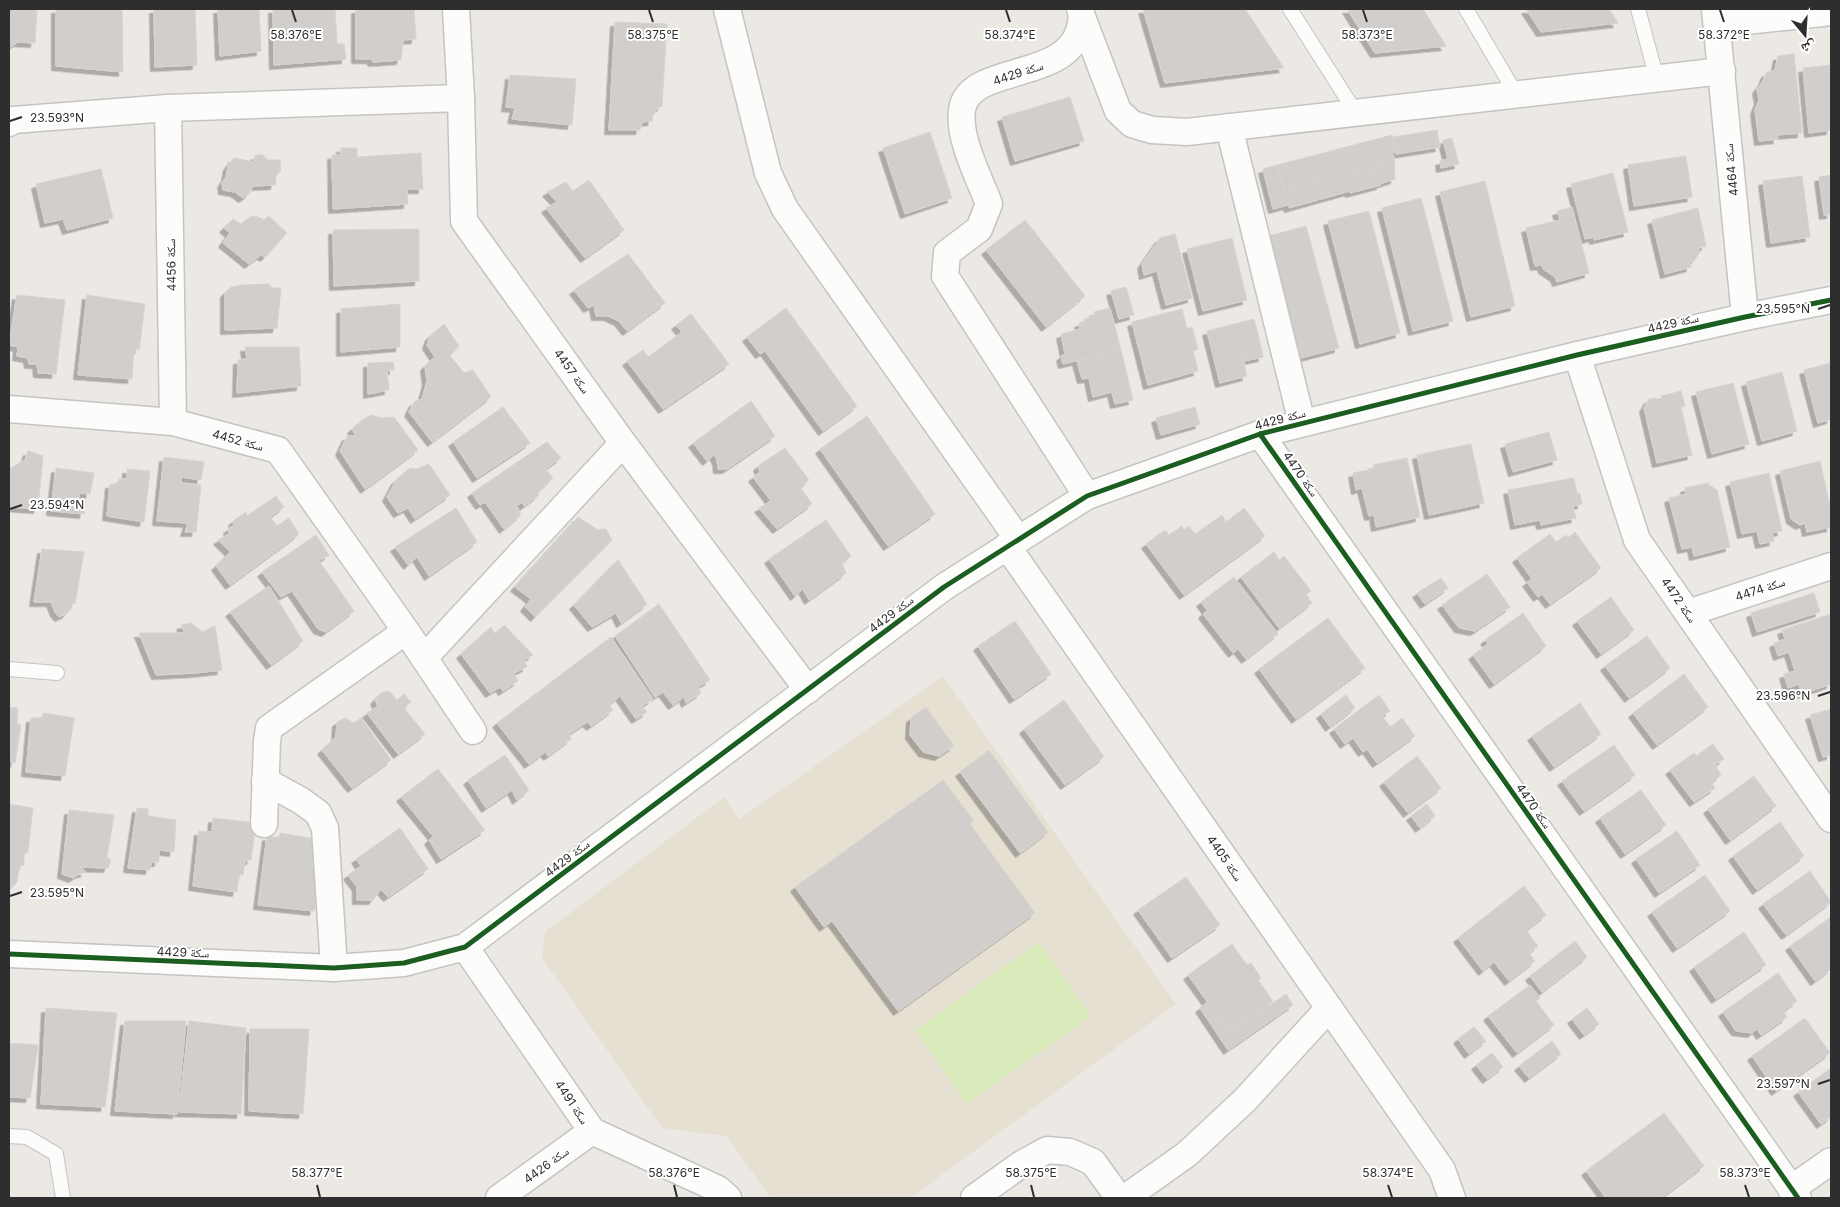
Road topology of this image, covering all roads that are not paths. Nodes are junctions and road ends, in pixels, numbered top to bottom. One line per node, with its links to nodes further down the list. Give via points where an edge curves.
1 (456, 9): 12 (street, سكة 4457)
2 (727, 9): 26 (street, سكة 4405, via 768,173 784,209)
3 (1290, 9): 14 (lane)
4 (1466, 9): 11 (lane)
5 (1638, 9): 10 (lane)
6 (1831, 12): 8 (street, سكة 4464)
7 (1081, 13): 16 (street, via 1118,111 1132,124 1152,130 1187,132); 25 (street, سكة 4429, via 1077,37 1055,60 990,80 971,91 962,109 964,139 989,204 979,228 947,253 945,276)
8 (1716, 16): 9 (street, سكة 4464)
9 (1722, 71): 10 (street); 18 (street, سكة 4464)
10 (1657, 79): 11 (street)
11 (1516, 94): 14 (street)
12 (461, 98): 13 (street); 24 (street, سكة 4457, via 464,221)
13 (168, 108): 15 (street, via 13,120); 21 (street, سكة 4456)
14 (1356, 113): 16 (street)
15 (9, 123)
16 (1229, 127): 22 (street)
17 (1831, 300): 18 (street, سكة 4429)
18 (1745, 317): 19 (street, سكة 4429)
19 (1577, 355): 22 (street, سكة 4429); 28 (street, سكة 4472, via 1637,540)
20 (9, 410): 21 (street, سكة 4452)
21 (173, 422): 29 (street, سكة 4452, via 278,450)
22 (1302, 423): 23 (street, سكة 4429)
23 (1260, 434): 25 (street, سكة 4429); 45 (street, سكة 4470)
24 (623, 443): 30 (street); 33 (street, سكة 4457)
25 (1087, 496): 26 (street, سكة 4429)
26 (1012, 542): 33 (street, سكة 4429, via 944,587); 41 (street, سكة 4405)
27 (1831, 566): 28 (street, سكة 4474)
28 (1688, 613): 36 (street, سكة 4472)
29 (406, 631): 30 (street, سكة 4452); 35 (street, via 269,728)
30 (424, 658): 34 (street, سكة 4452)
31 (9, 668): 32 (lane)
32 (57, 673)
33 (808, 690): 38 (street, سكة 4429)
34 (473, 731)
35 (265, 781): 37 (street); 40 (street, via 318,813 325,828)
36 (1831, 820)
37 (264, 824)
38 (465, 947): 40 (street, سكة 4429, via 404,964); 42 (street, سكة 4491)
39 (9, 954): 40 (street, سكة 4429)
40 (334, 968)
41 (1329, 1008): 51 (street, via 1245,1100 1188,1154); 52 (street, سكة 4405, via 1442,1170)
42 (592, 1131): 47 (street, سكة 4426); 48 (street, سكة 4491, via 718,1190)
43 (9, 1136): 46 (lane, via 27,1137 56,1154)
44 (1831, 1161): 45 (street)
45 (1795, 1194)
46 (63, 1198)
47 (499, 1198)
48 (728, 1198)
49 (974, 1198): 50 (street, via 1047,1150 1070,1152 1092,1162)
50 (1119, 1198)
51 (1125, 1198)
52 (1452, 1198)

